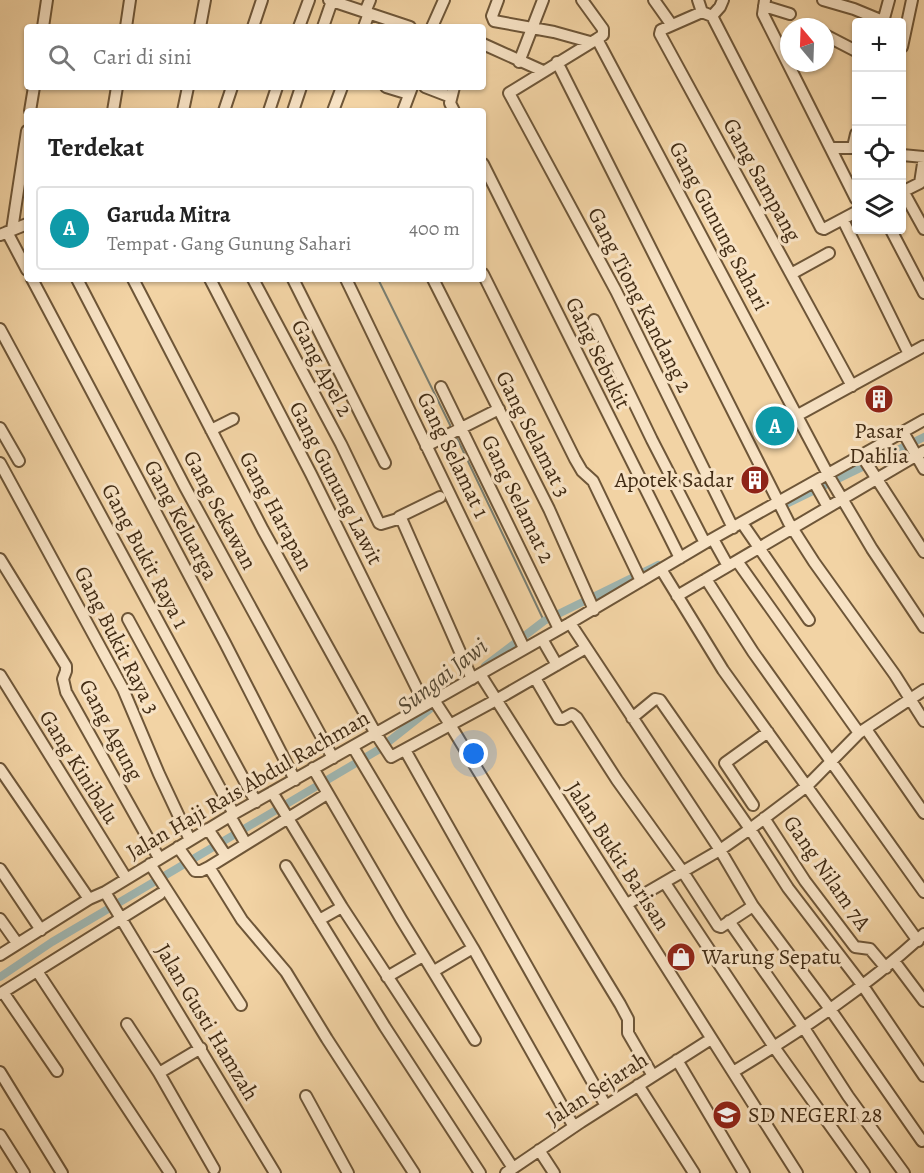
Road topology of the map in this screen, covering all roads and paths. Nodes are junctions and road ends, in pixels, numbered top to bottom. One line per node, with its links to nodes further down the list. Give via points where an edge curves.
1 (47, 0): 24 (street)
2 (130, 0): 25 (street)
3 (205, 0): 26 (street)
4 (262, 0): 27 (street)
5 (309, 0): 28 (street)
6 (370, 0): 19 (street)
7 (444, 0): 32 (street)
8 (498, 0): 35 (street, via 494,21)
9 (543, 0): 35 (street)
10 (582, 0): 36 (street, Gang Gunung Sahari, via 603,29 603,35)
11 (654, 0): 33 (street)
12 (698, 0): 20 (street)
13 (723, 0): 20 (street, via 720,7)
14 (823, 0): 22 (street)
15 (889, 0): 23 (street)
16 (912, 0): 34 (street)
17 (331, 1): 19 (street); 29 (street)
18 (765, 3): 21 (street); 62 (street, via 763,14)
19 (367, 12): 30 (street); 31 (street)
20 (707, 14): 33 (street); 71 (street, via 821,228)
21 (790, 14)
22 (874, 18)
23 (884, 18)
24 (43, 24)
25 (126, 24)
26 (201, 24)
27 (254, 24)
28 (300, 24)
29 (324, 24)
30 (365, 24)
31 (401, 24)
32 (433, 24)
33 (672, 24): 78 (street, Gang Sampang, via 660,34)
34 (906, 28)
35 (530, 29): 36 (street); 40 (street)
36 (594, 40): 41 (street); 96 (street, Gang Gunung Sahari)
37 (834, 40): 39 (street)
38 (486, 46): 40 (street)
39 (852, 49)
40 (519, 62): 42 (street)
41 (556, 62): 42 (street); 116 (street)
42 (543, 71): 118 (street, Gang Tiong Kandang 2, via 509,93)
43 (34, 90): 52 (street)
44 (116, 90): 53 (street)
45 (187, 90): 54 (street)
46 (231, 90): 55 (street)
47 (276, 90): 56 (street)
48 (301, 90): 57 (street)
49 (341, 90): 58 (street)
50 (410, 90): 59 (street)
51 (453, 92): 60 (street)
52 (30, 108)
53 (114, 108)
54 (184, 108)
55 (225, 108)
56 (270, 108)
57 (294, 108)
58 (334, 108)
59 (404, 108)
60 (452, 108)
61 (852, 147): 62 (street)
62 (832, 148): 67 (street)
63 (906, 155): 65 (street)
64 (24, 157): 74 (street)
65 (924, 157): 68 (street, via 921,183)
66 (486, 170): 123 (street, Gang Sebukit)
67 (852, 190)
68 (906, 190)
69 (906, 199): 73 (street)
70 (852, 214): 71 (street)
71 (843, 220): 92 (street)
72 (24, 225): 74 (street)
73 (924, 229)
74 (6, 232): 77 (street)
75 (893, 234): 88 (street)
76 (829, 253): 78 (street)
77 (24, 265)
78 (791, 274): 93 (street, Gang Sampang)
79 (486, 280): 128 (street)
80 (34, 282): 159 (street, Gang Keluarga)
81 (78, 282): 155 (street, Gang Sekawan)
82 (135, 282): 101 (street, Gang Harapan)
83 (212, 282): 146 (street, Gang Gunung Lawit)
84 (255, 282): 117 (street, Gang Apel 2, via 379,523)
85 (294, 282): 108 (street)
86 (347, 282): 103 (street, Gang Selamat 1)
87 (435, 282): 95 (street, Gang Selamat 3)
88 (924, 293)
89 (594, 320): 120 (street, via 652,440)
90 (0, 329): 164 (street, Gang Bukit Raya 1)
91 (924, 346): 92 (street)
92 (909, 354): 93 (street)
93 (852, 386): 96 (street)
94 (441, 387): 100 (street, Gang Selamat 2)
95 (499, 409): 100 (street); 130 (street, Gang Selamat 3)
96 (798, 415): 110 (street, Gang Gunung Sahari)
97 (233, 419): 101 (street)
98 (924, 420): 102 (street, Jalan Haji Rais Abdul Rachman)
99 (0, 428): 106 (street)
100 (462, 428): 103 (street); 135 (street, Gang Selamat 2)
101 (211, 430): 152 (street, Gang Harapan)
102 (905, 435): 104 (street); 105 (street, Jalan Haji Rais Abdul Rachman)
103 (426, 446): 138 (street, Gang Selamat 1)
104 (918, 453): 109 (street); 111 (street)
105 (864, 459): 110 (street, Jalan Haji Rais Abdul Rachman); 111 (street)
106 (20, 461)
107 (0, 463): 172 (street, Gang Bukit Raya 3, via 123,689)
108 (385, 463)
109 (924, 469)
110 (830, 477): 112 (street, Jalan Haji Rais Abdul Rachman); 114 (street, Gang Gunung Sahari)
111 (875, 477): 114 (street); 122 (street)
112 (817, 487): 115 (street); 116 (street, Jalan Haji Rais Abdul Rachman)
113 (440, 497): 117 (street)
114 (841, 497): 115 (street); 134 (street, Gang Gunung Sahari)
115 (827, 505): 119 (street)
116 (780, 506): 118 (street, Jalan Haji Rais Abdul Rachman); 119 (street)
117 (399, 517): 141 (street, Jalan Bukit Barisan)
118 (737, 525): 120 (street, Jalan Haji Rais Abdul Rachman); 121 (street, Gang Tiong Kandang 2)
119 (791, 526): 121 (street); 145 (street)
120 (712, 542): 123 (street, Jalan Haji Rais Abdul Rachman); 125 (street)
121 (758, 546): 125 (street); 132 (street, Gang Tiong Kandang 2)
122 (924, 552)
123 (680, 558): 126 (street, Jalan Haji Rais Abdul Rachman)
124 (0, 559): 177 (street, Gang Agung, via 66,666 66,692)
125 (730, 563): 127 (street); 150 (street)
126 (663, 571): 128 (street, Jalan Haji Rais Abdul Rachman); 129 (street)
127 (705, 579): 129 (street); 156 (street)
128 (641, 581): 130 (street, Jalan Haji Rais Abdul Rachman)
129 (676, 594): 151 (street, via 723,670)
130 (594, 610): 133 (street, Jalan Haji Rais Abdul Rachman)
131 (128, 619): 168 (street)
132 (809, 620)
133 (572, 626): 135 (street, Jalan Haji Rais Abdul Rachman); 137 (street)
134 (924, 627)
135 (559, 629): 136 (street, Jalan Haji Rais Abdul Rachman)
136 (544, 641): 138 (street, Jalan Haji Rais Abdul Rachman); 139 (street)
137 (584, 645): 139 (street); 147 (street)
138 (522, 650): 141 (street, Jalan Haji Rais Abdul Rachman)
139 (555, 662): 142 (street)
140 (0, 675): 182 (street, Gang Kinibalu)
141 (478, 677): 144 (street, Jalan Bukit Barisan); 146 (street, Jalan Haji Rais Abdul Rachman)
142 (535, 678): 144 (street); 181 (street, via 559,719 572,714 577,718)
143 (924, 690): 145 (street)
144 (494, 697): 149 (street); 188 (street, Jalan Bukit Barisan)
145 (910, 700): 148 (street); 150 (street)
146 (432, 703): 149 (street, Gang Gunung Lawit); 152 (street, Jalan Haji Rais Abdul Rachman)
147 (632, 718): 170 (street, via 659,699); 175 (street)
148 (924, 721)
149 (450, 724): 154 (street); 221 (street, Gang Gunung Lawit, via 626,1014 628,1033)
150 (862, 731): 156 (street); 163 (street)
151 (768, 732): 160 (street); 165 (street, via 724,764)
152 (378, 737): 153 (street, Jalan Haji Rais Abdul Rachman); 154 (street, Gang Harapan, via 390,756)
153 (355, 749): 155 (street, Jalan Haji Rais Abdul Rachman); 198 (street)
154 (405, 750): 225 (street)
155 (333, 758): 158 (street, Jalan Haji Rais Abdul Rachman)
156 (830, 760): 160 (street); 185 (street)
157 (0, 769): 187 (street)
158 (314, 771): 159 (street, Jalan Haji Rais Abdul Rachman); 161 (street)
159 (295, 780): 162 (street, Jalan Haji Rais Abdul Rachman)
160 (807, 786): 169 (street); 196 (street)
161 (326, 792): 167 (street); 200 (street)
162 (273, 795): 164 (street, Jalan Haji Rais Abdul Rachman); 167 (street)
163 (920, 800): 166 (street)
164 (256, 801): 168 (street, Jalan Haji Rais Abdul Rachman)
165 (753, 806)
166 (924, 813)
167 (285, 817): 173 (street); 190 (street)
168 (233, 818): 171 (street, Jalan Haji Rais Abdul Rachman); 173 (street)
169 (764, 818): 170 (street); 201 (street, Gang Nilam 7A, via 855,947 870,949)
170 (750, 829): 175 (street); 205 (street, via 788,888)
171 (211, 832): 172 (street, Jalan Haji Rais Abdul Rachman); 176 (street)
172 (190, 840): 174 (street, Jalan Haji Rais Abdul Rachman)
173 (245, 842): 176 (street)
174 (180, 850): 177 (street, Jalan Haji Rais Abdul Rachman); 179 (street, via 197,872)
175 (720, 850): 181 (street); 189 (street)
176 (224, 853): 179 (street)
177 (154, 864): 182 (street, Jalan Haji Rais Abdul Rachman); 184 (street, Gang Agung)
178 (286, 866): 193 (street)
179 (209, 867): 237 (street, via 242,920 286,972)
180 (0, 869): 195 (street)
181 (683, 872): 183 (street); 194 (street, via 718,926)
182 (126, 878): 186 (street, Jalan Haji Rais Abdul Rachman)
183 (664, 883): 188 (street); 214 (street)
184 (161, 888): 191 (street); 208 (street, Gang Agung)
185 (924, 892)
186 (106, 894): 187 (street, Jalan Haji Rais Abdul Rachman); 191 (street, Jalan Gusti Hamzah)
187 (89, 899): 195 (street, Jalan Haji Rais Abdul Rachman)
188 (627, 904): 212 (street, Jalan Bukit Barisan)
189 (753, 906): 194 (street); 209 (street)
190 (342, 907): 193 (street); 204 (street)
191 (119, 916): 202 (street); 215 (street, Jalan Gusti Hamzah)
192 (0, 919): 197 (street)
193 (319, 920): 238 (street)
194 (729, 921): 211 (street)
195 (41, 930): 197 (street, Jalan Haji Rais Abdul Rachman)
196 (921, 939): 201 (street)
197 (17, 943): 199 (street, Jalan Haji Rais Abdul Rachman)
198 (473, 948): 203 (street); 226 (street)
199 (0, 955)
200 (423, 956): 203 (street); 204 (street)
201 (890, 964): 205 (street); 207 (street, Gang Nilam 7A)
202 (37, 971): 206 (street); 234 (street)
203 (434, 971): 213 (street)
204 (387, 977): 231 (street)
205 (863, 986): 209 (street); 222 (street)
206 (1, 993): 217 (street)
207 (924, 1001)
208 (240, 1005)
209 (830, 1009): 211 (street); 228 (street)
210 (127, 1024): 220 (street)
211 (804, 1028): 214 (street); 244 (street)
212 (711, 1039): 216 (street, Jalan Sejarah); 219 (street, Jalan Bukit Barisan)
213 (475, 1040)
214 (774, 1047): 219 (street); 243 (street)
215 (201, 1048): 220 (street); 235 (street, Jalan Gusti Hamzah)
216 (677, 1060): 221 (street, Jalan Sejarah); 241 (street)
217 (57, 1071)
218 (0, 1072): 233 (street)
219 (733, 1072): 242 (street, Jalan Bukit Barisan)
220 (159, 1073): 230 (street)
221 (653, 1076): 223 (street, Jalan Sejarah)
222 (924, 1076)
223 (638, 1085): 225 (street, Jalan Sejarah); 240 (street)
224 (306, 1096): 236 (street)
225 (606, 1106): 226 (street, Jalan Sejarah)
226 (574, 1127): 229 (street, Jalan Sejarah)
227 (0, 1135): 232 (street)
228 (922, 1141)
229 (539, 1150): 231 (street, Jalan Sejarah); 239 (street)
230 (214, 1169)
231 (510, 1170)
232 (24, 1173)
233 (62, 1173)
234 (170, 1173)
235 (275, 1173)
236 (348, 1173)
237 (414, 1173)
238 (480, 1173)
239 (554, 1173)
240 (694, 1173)
241 (744, 1173)
242 (797, 1173)
243 (864, 1173)
244 (902, 1173)

